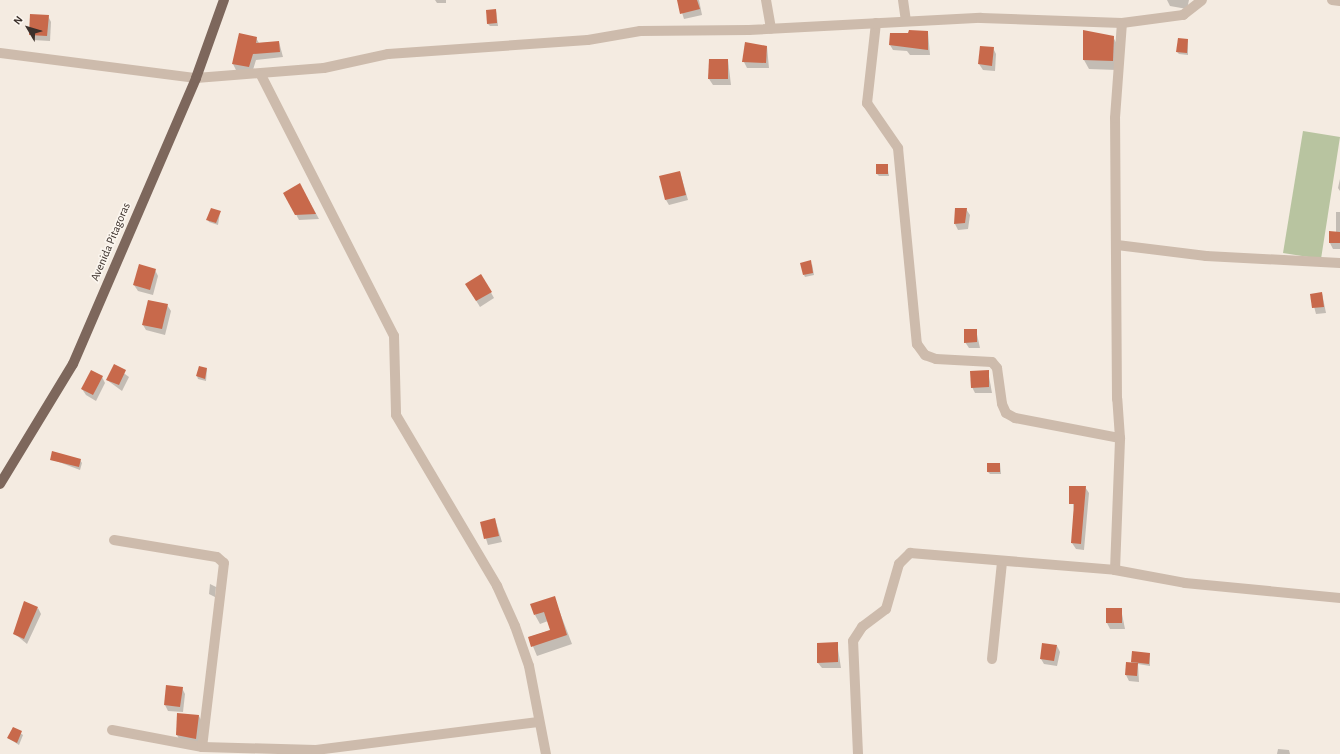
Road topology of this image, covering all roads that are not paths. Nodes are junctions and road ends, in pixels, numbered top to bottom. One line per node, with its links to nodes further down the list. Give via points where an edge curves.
1 (224, 0): 13 (main road, Avenida Pitagoras)
2 (766, 0): 10 (street)
3 (903, 0): 7 (street)
4 (1202, 0): 9 (street, via 1183,16)
5 (1332, 0): 6 (street)
6 (1340, 1)
7 (906, 21): 8 (street); 9 (street, via 1004,18)
8 (876, 23): 10 (street); 16 (street, via 867,103 898,148 917,344 925,355 936,358 992,362 997,368 1002,404 1006,413 1015,418)
9 (1122, 23): 14 (street, via 1115,118)
10 (770, 29): 12 (street, via 640,31 588,40 388,54 324,68)
11 (0, 53): 13 (street)
12 (261, 75): 13 (street); 23 (street, via 394,336 393,403 396,415 500,593 529,666)
13 (196, 78): 17 (main road, Avenida Pitagoras, via 73,364)
14 (1117, 245): 15 (street, via 1206,256); 16 (street, via 1117,399)
15 (1340, 263)
16 (1120, 438): 20 (street)
17 (0, 484)
18 (114, 540): 25 (street, via 217,557 224,563)
19 (1002, 562): 20 (street); 22 (street); 27 (street, via 921,551 903,557 886,609 862,627 853,641)
20 (1115, 570): 21 (street, via 1185,582)
21 (1340, 598)
22 (992, 659)
23 (538, 722): 25 (street, via 316,750); 26 (street)
24 (112, 730): 25 (street)
25 (202, 747)
26 (546, 754)
27 (858, 754)

